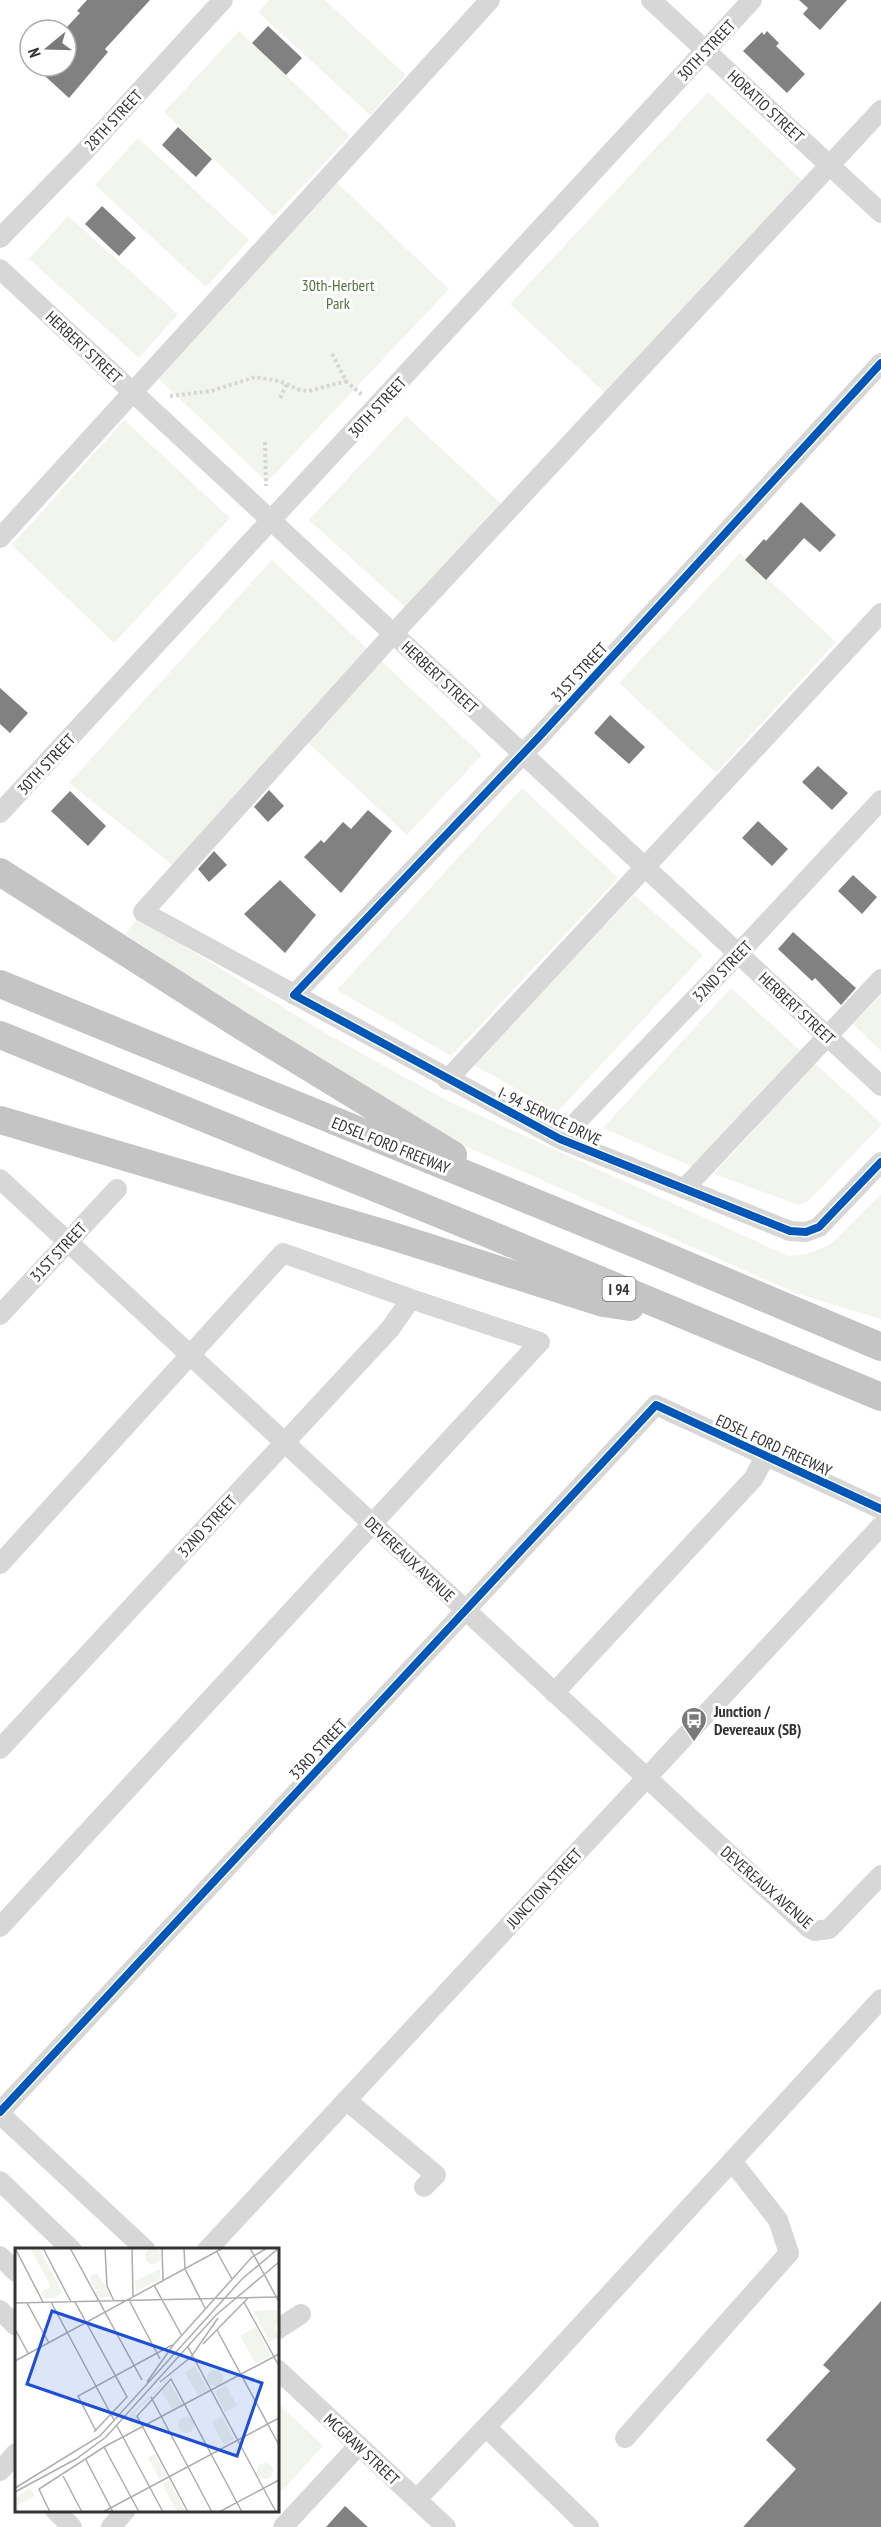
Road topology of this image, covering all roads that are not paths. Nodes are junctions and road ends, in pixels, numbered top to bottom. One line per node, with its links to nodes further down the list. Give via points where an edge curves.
1 (223, 0): 9 (street, 28TH STREET)
2 (490, 0): 12 (street)
3 (651, 0): 5 (street, HORATIO STREET)
4 (752, 0): 5 (street, 30TH STREET)
5 (705, 51): 7 (street, HORATIO STREET); 13 (street, 30TH STREET)
6 (881, 110): 7 (street)
7 (829, 165): 8 (street, HORATIO STREET); 16 (street)
8 (881, 213)
9 (0, 238)
10 (0, 269): 12 (street, HERBERT STREET)
11 (881, 363): 17 (street, 31ST STREET)
12 (133, 393): 13 (street, HERBERT STREET); 14 (street)
13 (271, 522): 16 (street, HERBERT STREET); 19 (street, 30TH STREET)
14 (0, 538)
15 (881, 613): 20 (street)
16 (393, 633): 17 (street, HERBERT STREET); 25 (street, I- 94 SERVICE DRIVE, via 143,912)
17 (522, 754): 20 (street, HERBERT STREET); 25 (street, 31ST STREET)
18 (881, 800): 22 (street, 32ND STREET)
19 (0, 813)
20 (646, 868): 22 (street, HERBERT STREET); 28 (street)
21 (0, 872): 36 (highway, via 448,1152)
22 (738, 954): 27 (street, HERBERT STREET); 31 (street, 32ND STREET)
23 (881, 979): 27 (street)
24 (0, 984): 36 (highway, EDSEL FORD FREEWAY)
25 (294, 995): 28 (street, I- 94 SERVICE DRIVE)
26 (0, 1035): 39 (highway, I 94)
27 (827, 1036): 29 (street, HERBERT STREET); 35 (street)
28 (447, 1080): 31 (street, I- 94 SERVICE DRIVE)
29 (881, 1086)
30 (0, 1120): 39 (highway, via 603,1303)
31 (560, 1139): 35 (street, I- 94 SERVICE DRIVE)
32 (881, 1162): 35 (street, I- 94 SERVICE DRIVE, via 819,1227 806,1232 790,1231)
33 (0, 1179): 37 (street, DEVEREAUX AVENUE)
34 (117, 1189): 37 (street, 31ST STREET)
35 (684, 1190)
36 (504, 1191): 41 (highway, EDSEL FORD FREEWAY)
37 (68, 1242): 40 (street, 31ST STREET); 42 (street, DEVEREAUX AVENUE)
38 (411, 1299): 42 (street, via 283,1253); 45 (street, 32ND STREET, via 390,1329); 48 (street, via 540,1342)
39 (675, 1313): 43 (highway, I 94)
40 (0, 1315)
41 (881, 1347)
42 (190, 1356): 45 (street, DEVEREAUX AVENUE); 50 (street)
43 (881, 1397)
44 (656, 1405): 46 (street, EDSEL FORD FREEWAY); 51 (street, 33RD STREET)
45 (284, 1443): 48 (street, DEVEREAUX AVENUE); 53 (street, 32ND STREET)
46 (765, 1457): 47 (street, EDSEL FORD FREEWAY); 52 (street, via 753,1479)
47 (881, 1509)
48 (372, 1524): 51 (street, DEVEREAUX AVENUE); 56 (street)
49 (881, 1526): 54 (street, JUNCTION STREET)
50 (0, 1564)
51 (465, 1610): 52 (street, DEVEREAUX AVENUE); 59 (street, 33RD STREET)
52 (554, 1693): 54 (street, DEVEREAUX AVENUE)
53 (0, 1749)
54 (646, 1778): 55 (street, DEVEREAUX AVENUE, via 809,1928 823,1931 834,1924); 58 (street, JUNCTION STREET)
55 (881, 1875)
56 (0, 1927)
57 (881, 1999): 60 (street)
58 (346, 2100): 62 (street, via 436,2175); 65 (street, JUNCTION STREET)
59 (0, 2113): 64 (street)
60 (732, 2161): 73 (street); 74 (street, via 778,2220 789,2253)
61 (0, 2181): 63 (street)
62 (424, 2187)
63 (70, 2248)
64 (144, 2248)
65 (209, 2248)
66 (0, 2256): 67 (street)
67 (15, 2271)
68 (0, 2310): 70 (street)
69 (300, 2314): 71 (street)
70 (15, 2325)
71 (279, 2328)
72 (279, 2371): 75 (street, MCGRAW STREET)
73 (486, 2427): 76 (street); 83 (street)
74 (625, 2438)
75 (359, 2445): 76 (street, MCGRAW STREET); 82 (street)
76 (417, 2499): 79 (street, MCGRAW STREET)
77 (57, 2512): 80 (street)
78 (125, 2512): 81 (street)
79 (444, 2526)
80 (72, 2527)
81 (111, 2527)
82 (283, 2527)
83 (589, 2527)

